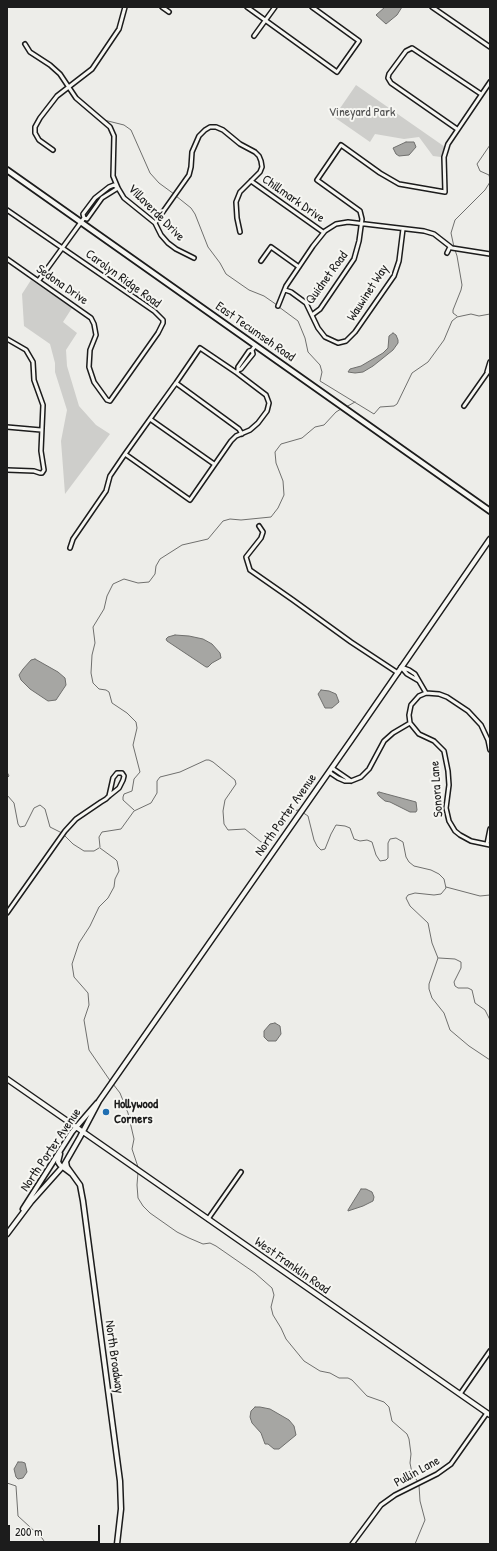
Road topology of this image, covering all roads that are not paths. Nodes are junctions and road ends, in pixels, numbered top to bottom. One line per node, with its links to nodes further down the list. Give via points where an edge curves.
1 (125, 7): 13 (street, via 119,29 99,58 86,74)
2 (162, 7): 7 (street)
3 (247, 7): 8 (street)
4 (275, 7): 8 (street)
5 (312, 7): 8 (street, via 359,41 337,72)
6 (433, 7): 11 (street)
7 (169, 12)
8 (265, 20): 9 (street)
9 (254, 36)
10 (25, 44): 13 (street, Villaverde Drive, via 30,52 60,74)
11 (490, 47)
12 (490, 82): 14 (street)
13 (69, 86): 16 (street, via 57,96 35,127 35,133 40,140); 19 (street, Villaverde Drive, via 76,98 110,127 114,136 112,176)
14 (481, 94): 15 (street); 15 (street, via 412,48 406,51 389,74 391,83)
15 (457, 129): 23 (street, Quidnet Road, via 444,156 445,192 399,184 341,145 317,180 358,209 361,213)
16 (53, 150)
17 (7, 170): 21 (main road, East Tecumseh Road)
18 (251, 181): 22 (street, via 262,167 256,152 235,141 223,130 210,127 199,136 192,152 188,175); 25 (street, via 240,192 236,202); 26 (street, Chillmark Drive)
19 (118, 188): 21 (street, via 102,198 87,219); 21 (street, via 114,185 99,194 83,214); 22 (street, Villaverde Drive, via 124,198)
20 (7, 210): 27 (street, Carolyn Ridge Road)
21 (82, 220): 27 (street); 40 (main road, East Tecumseh Road)
22 (155, 223): 31 (street, Villaverde Drive, via 168,243)
23 (361, 224): 24 (street); 26 (street, via 344,222 333,225); 38 (street, Quidnet Road, via 358,251 354,259 320,309)
24 (403, 229): 28 (street, via 434,234); 38 (street, Wauwinet Way, via 394,276 346,341 338,343 325,337)
25 (240, 232)
26 (323, 232): 34 (street)
27 (62, 248): 35 (street); 46 (street, Carolyn Ridge Road, via 154,311 163,321 156,337 116,394 111,400)
28 (452, 248): 29 (street); 30 (street)
29 (447, 253)
30 (490, 254)
31 (194, 258)
32 (7, 259): 35 (street, Sedona Drive)
33 (261, 261): 34 (street, via 271,247)
34 (299, 267): 36 (street)
35 (39, 280): 46 (street, Sedona Drive, via 93,320 96,335 90,350 89,367 94,382)
36 (285, 290): 37 (street); 38 (street, via 304,302)
37 (278, 306)
38 (312, 314)
39 (7, 339): 50 (street, via 26,350 33,362 34,380 43,405)
40 (255, 346): 43 (street, via 253,354); 55 (main road, East Tecumseh Road)
41 (490, 362): 44 (street)
42 (490, 369): 44 (street)
43 (238, 371): 45 (street, via 200,348); 51 (street, via 266,395 269,403 267,411 258,423)
44 (486, 374): 47 (street)
45 (176, 383): 48 (street); 51 (street, via 239,429)
46 (107, 400)
47 (464, 406)
48 (150, 419): 52 (street); 53 (street)
49 (7, 426): 50 (street)
50 (41, 430): 54 (street, via 43,472)
51 (242, 434): 53 (street, via 231,441)
52 (126, 454): 53 (street, via 190,500); 58 (street, via 110,476 106,491)
53 (214, 464)
54 (7, 470)
55 (490, 511)
56 (259, 526): 60 (street, via 263,532 261,538 246,558 250,570)
57 (490, 539): 59 (street, North Porter Avenue)
58 (70, 548)
59 (401, 667): 60 (street, North Porter Avenue); 61 (street, via 407,674 420,681)
60 (398, 673): 65 (street, North Porter Avenue)
61 (426, 693): 62 (street, via 418,696 411,705); 63 (street, via 439,694 456,703 481,725)
62 (410, 723): 65 (street, via 384,741 365,774 357,779 351,781); 68 (street, Sonora Lane, via 419,734 434,741 444,751 448,778 446,808 451,826 466,838)
63 (489, 740): 64 (street)
64 (490, 750)
65 (330, 770): 71 (street, North Porter Avenue)
66 (109, 796): 66 (street, via 121,784 124,776 122,773 113,778); 69 (street, via 71,823)
67 (490, 829): 68 (street)
68 (488, 844)
69 (7, 913)
70 (7, 1079): 72 (street, West Franklin Road)
71 (99, 1101): 72 (street, North Porter Avenue); 73 (street, North Porter Avenue)
72 (75, 1127): 73 (street, West Franklin Road); 74 (street, North Porter Avenue)
73 (83, 1132): 75 (street, North Porter Avenue); 79 (street, West Franklin Road)
74 (65, 1142): 76 (street, via 59,1159); 80 (street, North Porter Avenue)
75 (67, 1159): 76 (street, North Porter Avenue); 78 (street, North Broadway, via 66,1165)
76 (61, 1168): 78 (street); 80 (street, North Porter Avenue)
77 (241, 1172): 79 (street)
78 (73, 1175): 84 (street, North Broadway, via 80,1185 82,1194 120,1481)
79 (208, 1220): 82 (street, West Franklin Road)
80 (8, 1233)
81 (490, 1351): 82 (street)
82 (460, 1394): 83 (street, West Franklin Road)
83 (489, 1414): 85 (street, Pullin Lane, via 451,1464 381,1505)
84 (117, 1544)
85 (352, 1544)

